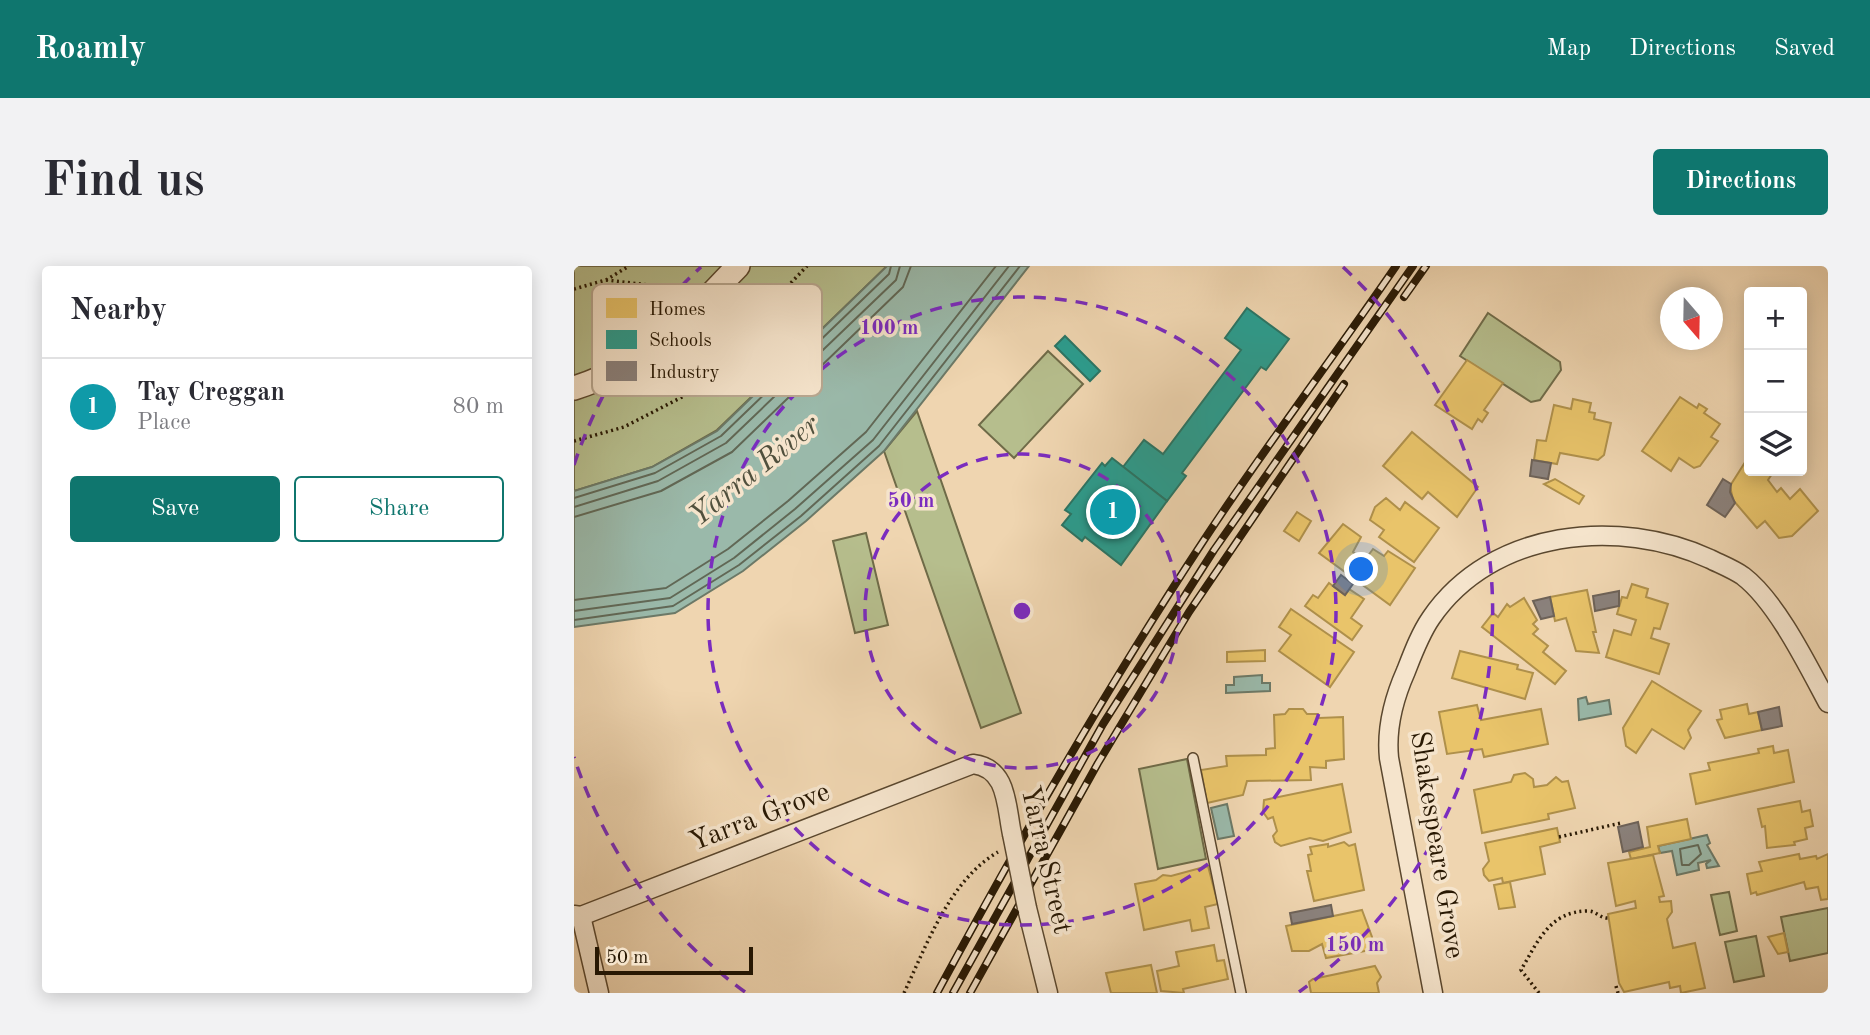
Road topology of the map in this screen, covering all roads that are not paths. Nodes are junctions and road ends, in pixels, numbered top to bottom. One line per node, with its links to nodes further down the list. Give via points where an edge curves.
1 (738, 266): 2 (street)
2 (721, 284)
3 (592, 382): 4 (street)
4 (574, 388)
5 (1828, 704): 12 (street, Shakespeare Grove, via 1783,625 1743,576 1681,546 1622,534 1562,539 1509,556 1460,587 1431,618 1399,687 1390,722 1389,754)
6 (1193, 758): 11 (lane)
7 (964, 767): 8 (street, Yarra Grove); 10 (street, Yarra Street, bridge, via 985,766 999,777)
8 (578, 915): 9 (street)
9 (599, 993)
10 (1048, 993)
11 (1241, 993)
12 (1433, 993)

